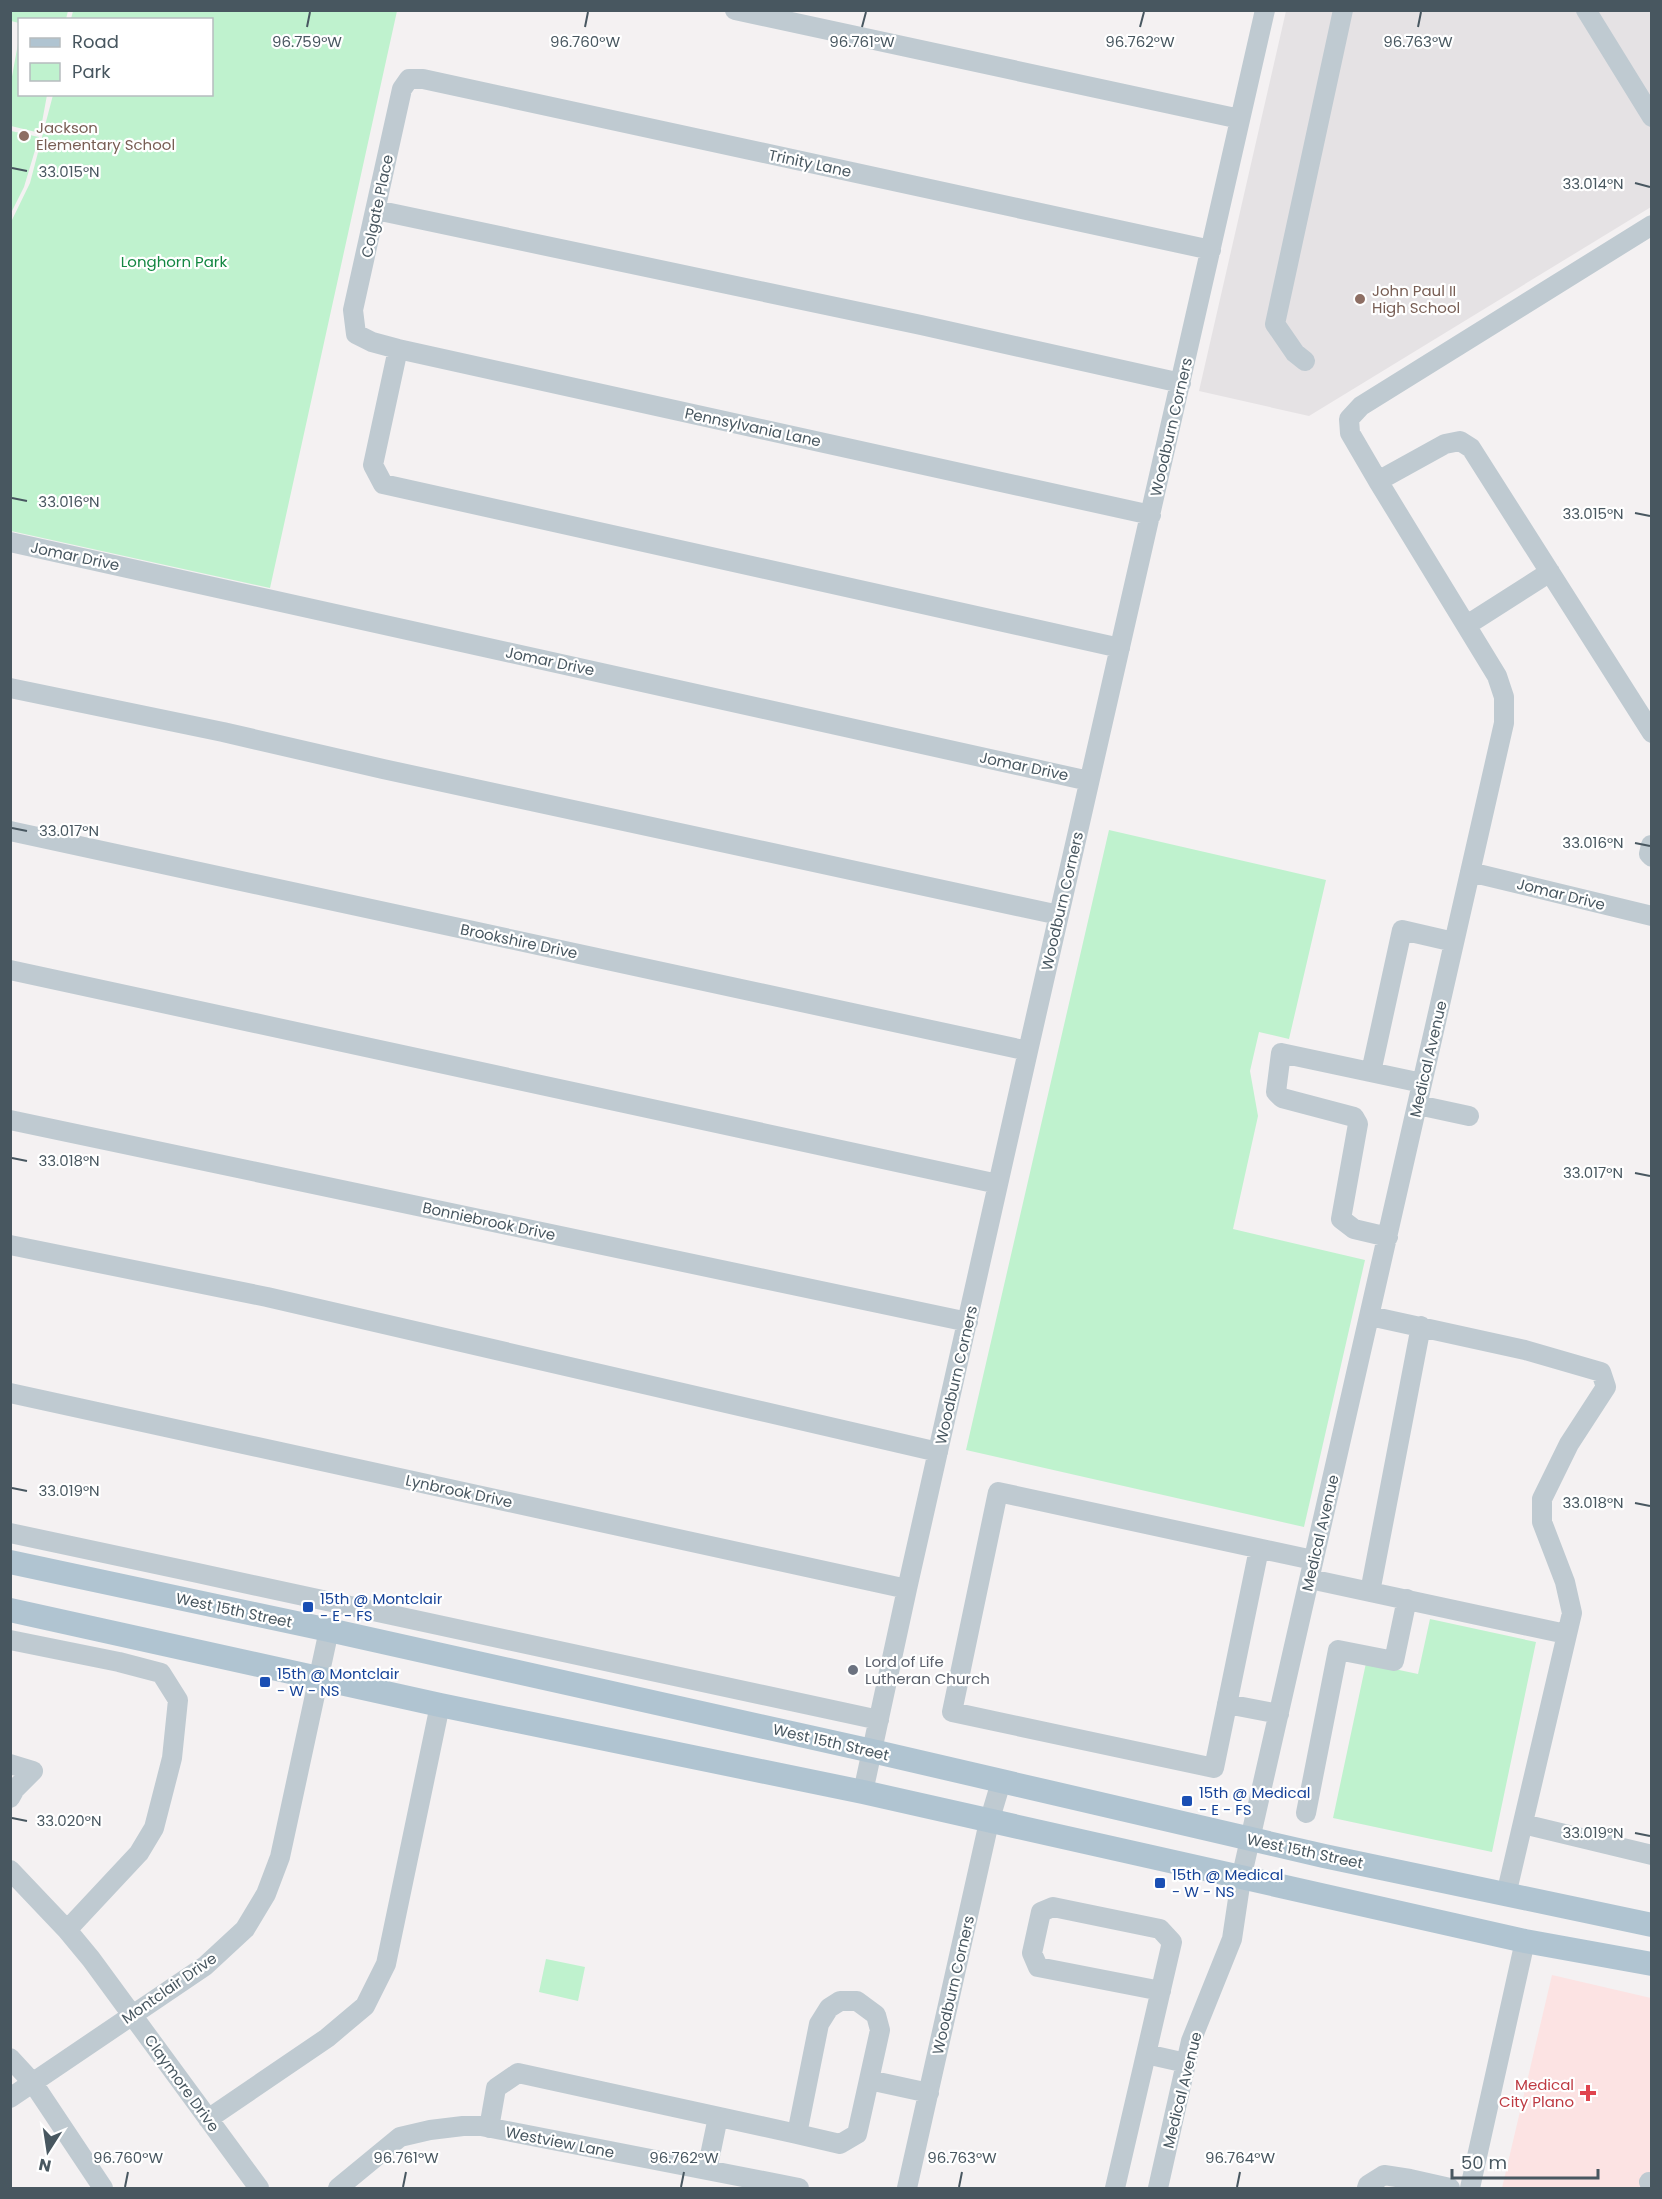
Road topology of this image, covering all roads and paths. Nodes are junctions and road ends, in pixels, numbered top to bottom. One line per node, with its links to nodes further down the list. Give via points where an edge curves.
1 (735, 10): 7 (street)
2 (1265, 10): 7 (street, Woodburn Corners)
3 (1343, 10): 13 (street, via 1275,324)
4 (1586, 10): 6 (street)
5 (409, 79): 8 (street, Colgate Place, via 402,89); 10 (street, Trinity Lane, via 423,78)
6 (1652, 117)
7 (1240, 119): 10 (street, Woodburn Corners)
8 (376, 210): 11 (street, Colgate Place, via 353,310); 14 (street)
9 (1652, 225): 15 (street, Medical Avenue, via 1361,406 1349,419 1350,433)
10 (1211, 250): 14 (street, Woodburn Corners)
11 (356, 334): 12 (street, Pennsylvania Lane)
12 (398, 349): 16 (street, Pennsylvania Lane); 20 (street, via 373,465 383,484)
13 (1305, 361)
14 (1181, 383): 16 (street, Woodburn Corners)
15 (1377, 481): 18 (street, via 1445,444 1460,441 1471,448); 19 (street, Medical Avenue)
16 (1151, 515): 20 (street, Woodburn Corners)
17 (10, 542): 23 (street, Jomar Drive)
18 (1550, 572): 19 (street); 22 (street)
19 (1467, 625): 25 (street, Medical Avenue, via 1497,676 1504,697 1504,723)
20 (1120, 648): 23 (street, Woodburn Corners)
21 (10, 688): 26 (street)
22 (1652, 733)
23 (1089, 781): 26 (street, Woodburn Corners)
24 (10, 831): 30 (street, Brookshire Drive)
25 (1470, 872): 27 (street, Jomar Drive); 28 (street, Medical Avenue)
26 (1059, 915): 30 (street, Woodburn Corners)
27 (1652, 916)
28 (1454, 942): 31 (street, via 1402,930); 32 (street, Medical Avenue)
29 (10, 970): 36 (street)
30 (1028, 1051): 36 (street, Woodburn Corners)
31 (1371, 1072): 32 (street); 37 (street, via 1281,1053 1276,1092 1282,1098 1354,1117 1357,1134 1341,1219 1354,1229)
32 (1422, 1083): 33 (street, Medical Avenue)
33 (1418, 1105): 34 (street); 37 (street, Medical Avenue)
34 (1468, 1116)
35 (10, 1120): 40 (street, Bonniebrook Drive)
36 (998, 1184): 40 (street, Woodburn Corners)
37 (1388, 1237): 39 (street, Medical Avenue)
38 (10, 1245): 43 (street, via 267,1297)
39 (1370, 1316): 41 (street); 47 (street, Medical Avenue)
40 (968, 1322): 43 (street, Woodburn Corners)
41 (1421, 1326): 49 (street); 53 (street, via 1600,1372 1606,1387 1569,1444 1542,1499 1542,1522 1572,1613)
42 (10, 1392): 48 (street, Lynbrook Drive)
43 (938, 1452): 48 (street, Woodburn Corners)
44 (10, 1533): 59 (street)
45 (1260, 1549): 47 (street); 56 (street); 56 (street, via 998,1492 952,1712 1214,1768)
46 (10, 1562): 52 (main road, West 15th Street)
47 (1311, 1569): 49 (street); 58 (street, Medical Avenue)
48 (907, 1588): 59 (street, Woodburn Corners)
49 (1370, 1592): 50 (street)
50 (1407, 1599): 53 (street); 65 (street, via 1394,1661 1338,1650)
51 (10, 1610): 55 (main road)
52 (329, 1630): 55 (street, Montclair Drive); 60 (main road, West 15th Street)
53 (1566, 1634): 67 (street)
54 (10, 1640): 74 (street, via 161,1673 178,1700 172,1758 154,1828 139,1852)
55 (318, 1679): 57 (main road); 78 (street, Montclair Drive, via 280,1857 266,1894 245,1929 205,1966)
56 (1227, 1704): 58 (street)
57 (440, 1705): 63 (main road); 87 (street, via 386,1964 365,2006 327,2038)
58 (1279, 1714): 68 (street, Medical Avenue)
59 (879, 1720): 60 (street, Woodburn Corners)
60 (872, 1751): 62 (main road, West 15th Street); 63 (street, Woodburn Corners)
61 (10, 1764): 64 (street, via 33,1771)
62 (1000, 1782): 66 (street, Woodburn Corners); 68 (main road, West 15th Street)
63 (863, 1792): 66 (main road)
64 (10, 1798)
65 (1306, 1813)
66 (989, 1822): 71 (main road); 84 (street, Woodburn Corners)
67 (1523, 1824): 69 (street); 72 (street)
68 (1251, 1840): 71 (street, Medical Avenue); 72 (main road, West 15th Street)
69 (1652, 1855)
70 (10, 1870): 74 (street, Claymore Drive)
71 (1241, 1879): 75 (main road); 81 (street, Medical Avenue, via 1232,1939)
72 (1506, 1894): 73 (main road, West 15th Street)
73 (1652, 1925)
74 (67, 1930): 78 (street, Claymore Drive)
75 (1525, 1941): 76 (main road); 100 (street)
76 (1652, 1964)
77 (1161, 1991): 77 (street, via 1172,1942 1160,1929 1053,1907 1041,1912 1032,1953 1038,1967); 79 (street)
78 (132, 2015): 83 (street, Montclair Drive); 87 (street, Claymore Drive)
79 (1146, 2054): 81 (street); 96 (street)
80 (10, 2058): 83 (street)
81 (1186, 2063): 97 (street, Medical Avenue)
82 (869, 2080): 84 (street); 89 (street, via 857,2134 840,2144); 89 (street, via 880,2030 876,2015 857,2001 840,2001 829,2008 819,2024)
83 (33, 2083): 85 (street, Montclair Drive); 91 (street)
84 (928, 2093): 95 (street, Woodburn Corners)
85 (10, 2098)
86 (718, 2117): 88 (street, via 518,2073 496,2088); 89 (street); 90 (street)
87 (208, 2119): 92 (street, Claymore Drive)
88 (489, 2128): 90 (street, Westview Lane); 93 (street, Westview Lane, via 463,2126 400,2137)
89 (797, 2134)
90 (707, 2170): 94 (street, Westview Lane)
91 (103, 2188)
92 (259, 2188)
93 (338, 2188)
94 (799, 2188)
95 (907, 2188)
96 (1115, 2188)
97 (1158, 2188)
98 (1367, 2188): 99 (street, via 1384,2175)
99 (1450, 2188)
100 (1470, 2188)

